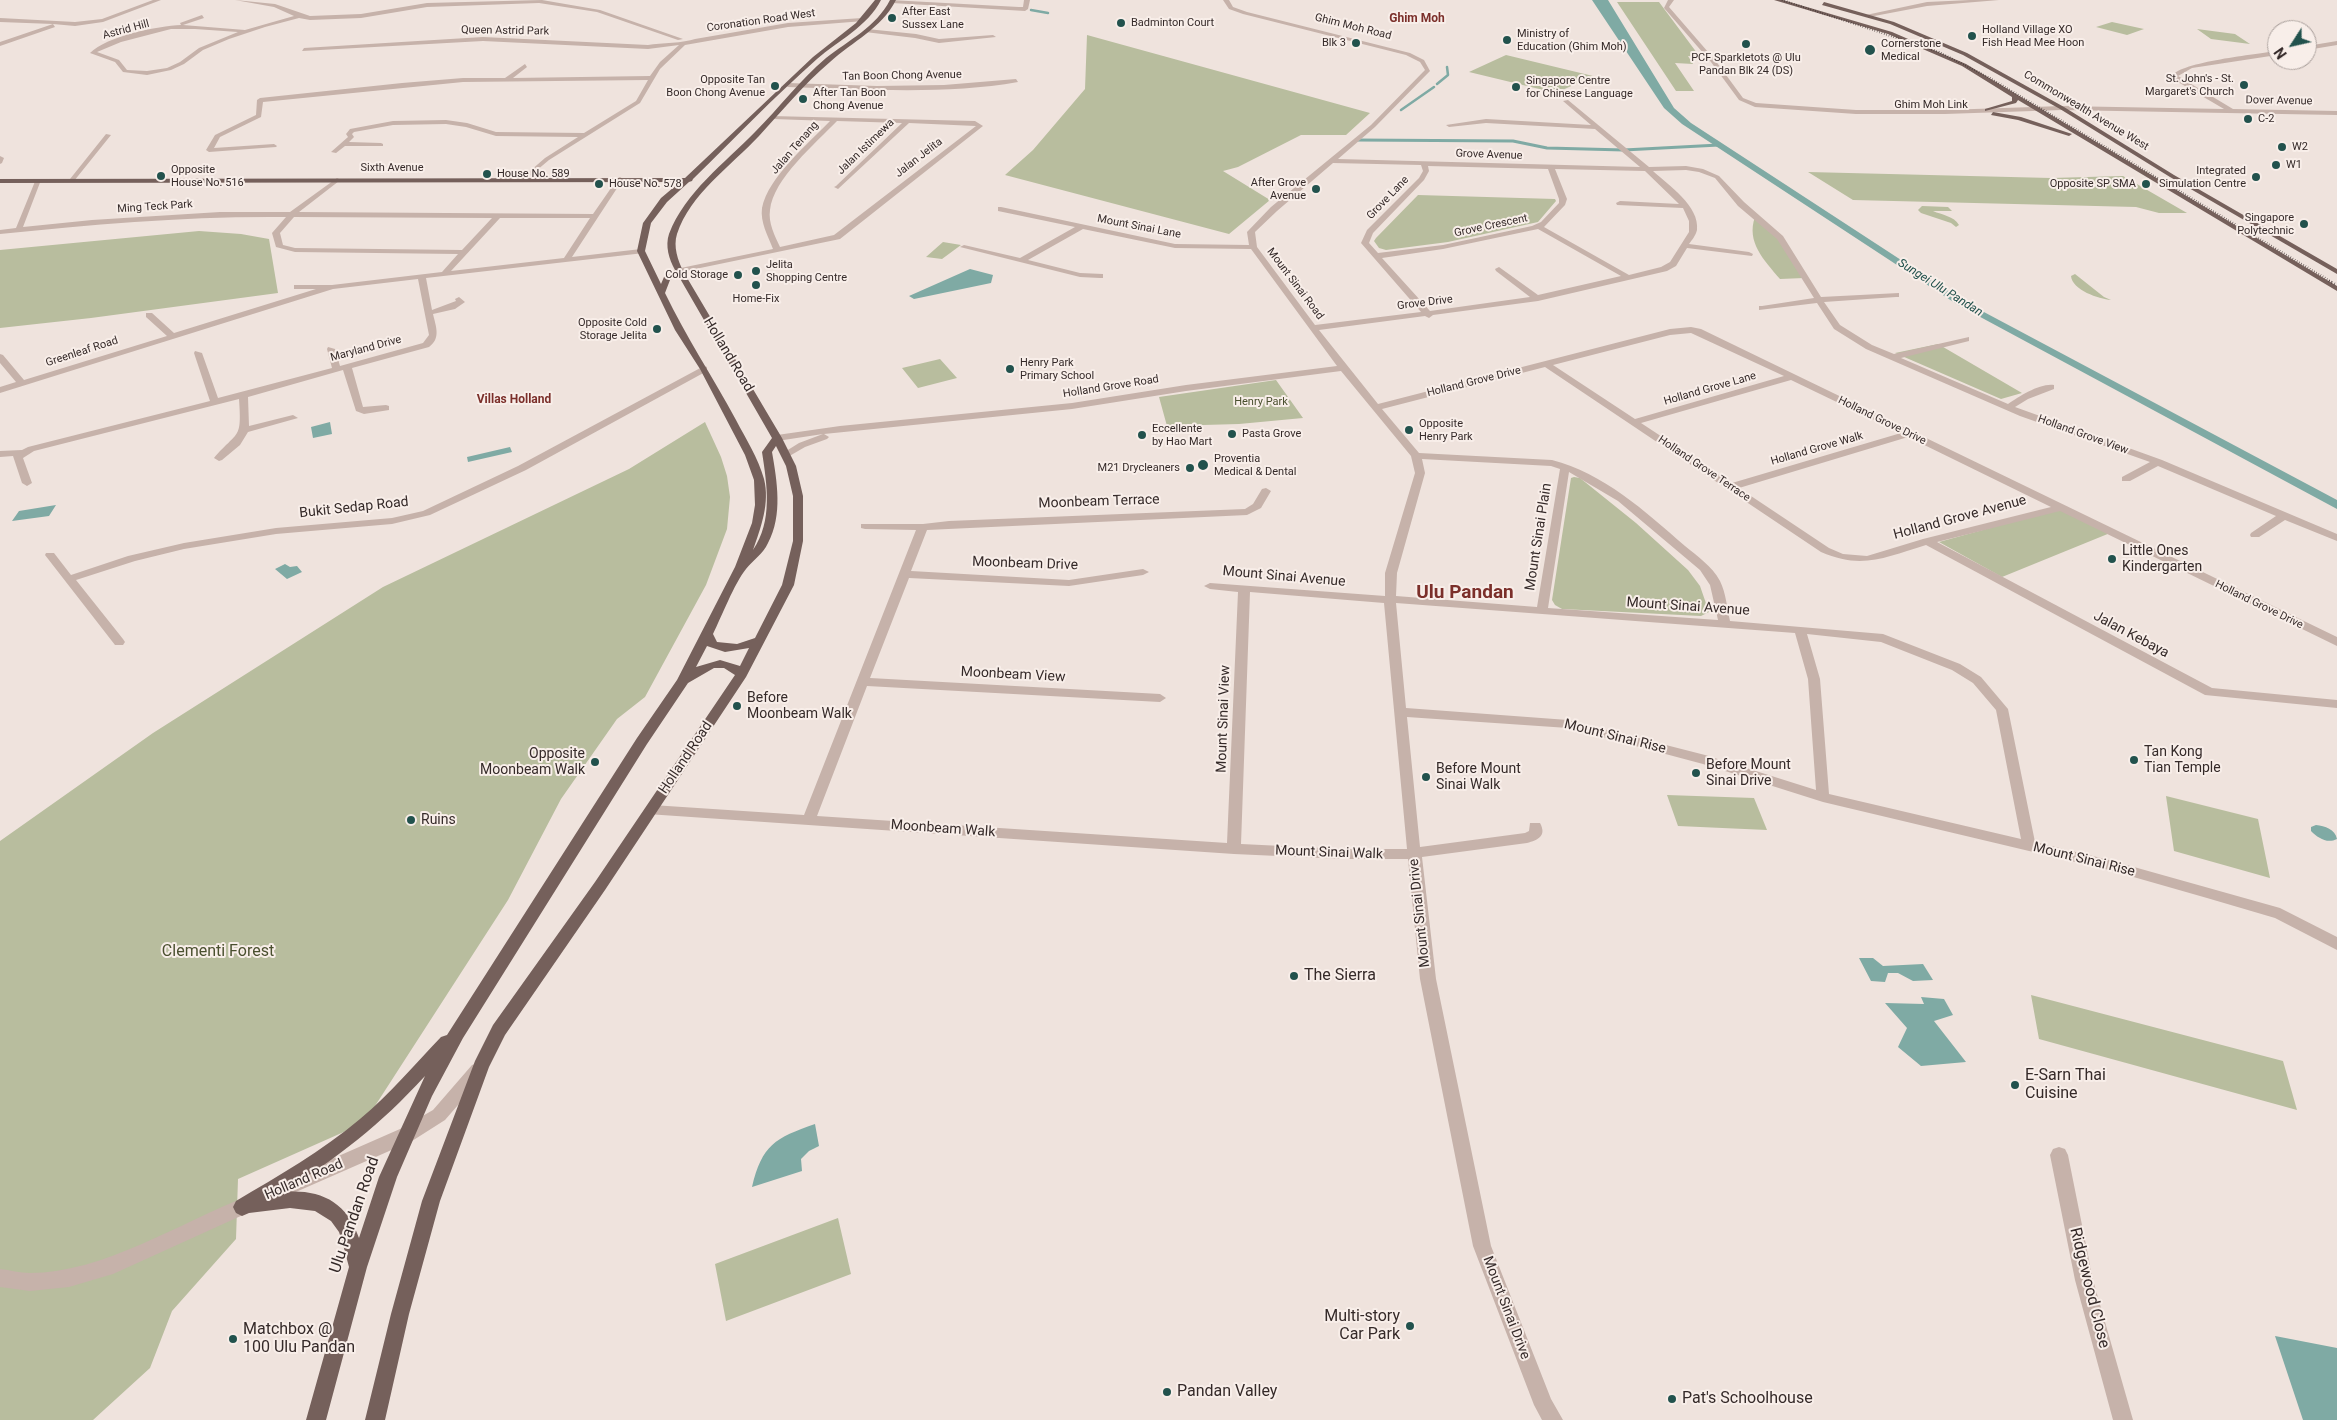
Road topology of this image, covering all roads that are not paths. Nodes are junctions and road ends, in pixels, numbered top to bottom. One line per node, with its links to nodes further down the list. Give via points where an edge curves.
1 (158, 0): 21 (street, via 104,20)
2 (238, 0): 17 (street, via 275,6)
3 (878, 0): 20 (main road)
4 (892, 0): 13 (street); 22 (main road, Holland Road)
5 (980, 0): 13 (street)
6 (1027, 0): 13 (street, via 1022,9)
7 (1226, 0): 14 (street)
8 (1234, 0): 14 (street)
9 (1670, 0): 46 (street, Ghim Moh Link, via 1666,8 1710,60 1737,102 1756,107 1815,111)
10 (1777, 0): 15 (main road)
11 (1996, 0): 16 (street, via 1921,5)
12 (1817, 2): 16 (main road, Commonwealth Avenue West)
13 (976, 6)
14 (1235, 7): 61 (street, Ghim Moh Road, via 1405,50 1423,56 1434,65 1435,71 1416,89 1410,90)
15 (1834, 15): 16 (main road); 30 (main road)
16 (1869, 15): 30 (main road, via 1870,21); 44 (main road, Commonwealth Avenue West, via 1958,50)
17 (299, 16): 24 (street, Astrid Hill); 29 (street, via 354,16 427,5 539,1 598,11)
18 (202, 17): 23 (street)
19 (0, 20): 21 (street)
20 (860, 22): 22 (street, Coronation Road West); 29 (street, Coronation Road West, via 774,27); 40 (main road, via 815,58)
21 (58, 24): 32 (street)
22 (873, 24): 25 (main road, Holland Road)
23 (175, 27): 24 (street, Astrid Hill); 24 (street, Astrid Hill, via 109,44 93,53 117,61 126,71 153,72 178,66 200,50)
24 (244, 31)
25 (867, 31): 27 (street); 41 (main road, Holland Road, via 830,58)
26 (957, 36): 27 (street, via 946,39)
27 (919, 37): 28 (street, via 947,42)
28 (993, 37)
29 (679, 42): 34 (street, Queen Astrid Park, via 625,47 483,39); 37 (street)
30 (1914, 42): 42 (main road, Commonwealth Avenue West, via 1964,64)
31 (2337, 43): 33 (street)
32 (0, 44)
33 (2317, 46)
34 (304, 50)
35 (2267, 55): 47 (street, via 2196,66 2176,74 2180,81)
36 (525, 66): 38 (street)
37 (652, 78): 38 (street); 55 (street, via 645,96 638,102)
38 (506, 80): 58 (street, via 402,84 260,100 259,116 217,136 209,150)
39 (1016, 81): 41 (street, Tan Boon Chong Avenue, via 944,87)
40 (788, 85): 41 (street, Tan Boon Chong Avenue); 72 (main road)
41 (800, 86): 49 (main road, Holland Road)
42 (2014, 94): 45 (main road, Commonwealth Avenue West); 46 (main road, via 2014,102)
43 (1566, 101): 53 (street, Grove Drive)
44 (2065, 110): 45 (street, Dover Avenue); 47 (street, Dover Avenue); 96 (main road, Commonwealth Avenue West)
45 (2044, 111): 46 (street, Ghim Moh Link); 59 (main road, Commonwealth Avenue West)
46 (1990, 112): 59 (main road, via 2045,125)
47 (2234, 112): 48 (street, Dover Avenue)
48 (2337, 114)
49 (773, 117): 50 (street, Jalan Jelita); 73 (main road, Holland Road)
50 (835, 119): 51 (street, Jalan Jelita); 90 (street, Jalan Tenang, via 771,193 766,221)
51 (907, 121): 74 (street, Jalan Istimewa); 90 (street, Jalan Jelita, via 975,123 980,126 844,233)
52 (1449, 125): 53 (street, via 1486,121)
53 (1595, 126): 64 (street, Grove Drive)
54 (108, 135): 70 (street)
55 (585, 135): 56 (street, via 496,134 446,122 393,122 352,130 351,138); 65 (street, via 547,159)
56 (345, 144): 57 (street); 60 (street)
57 (381, 145)
58 (274, 146)
59 (2104, 148): 98 (main road, Commonwealth Avenue West)
60 (334, 152)
61 (1332, 160): 62 (street, Grove Avenue); 88 (street, Mount Sinai Road, via 1251,232)
62 (1424, 163): 63 (street, Grove Avenue); 93 (street, Grove Lane, via 1426,171 1422,179 1366,238 1365,243)
63 (1552, 167): 64 (street, Grove Avenue); 83 (street, Grove Crescent, via 1563,199)
64 (1647, 169): 77 (street, Grove Drive); 112 (street, Holland Grove View, via 1686,168 1717,177 1780,238)
65 (524, 179): 66 (main road, Sixth Avenue); 71 (main road, Sixth Avenue)
66 (620, 179): 67 (main road, Sixth Avenue); 81 (street)
67 (646, 179): 72 (main road, Sixth Avenue); 75 (main road, via 666,183 672,188)
68 (0, 180): 69 (main road, Sixth Avenue)
69 (38, 180): 70 (main road, Sixth Avenue); 84 (street)
70 (72, 180): 71 (main road, Sixth Avenue)
71 (337, 180): 79 (street)
72 (687, 180): 73 (main road, Sixth Avenue); 75 (main road)
73 (712, 180): 99 (main road, Holland Road, via 678,222 672,237 671,251)
74 (838, 187)
75 (671, 192): 89 (main road, via 647,222)
76 (1620, 203): 77 (street)
77 (1686, 206): 86 (street, Grove Drive, via 1694,227)
78 (1001, 209): 82 (street, Mount Sinai Lane)
79 (293, 214): 80 (street, Ming Teck Park); 84 (street, Ming Teck Park, via 184,216); 91 (street, via 276,233 279,245 286,250)
80 (498, 216): 81 (street, Ming Teck Park); 91 (street)
81 (595, 216): 94 (street)
82 (1080, 227): 88 (street, Mount Sinai Lane, via 1174,246); 95 (street, Mount Sinai Lane)
83 (1539, 227): 93 (street, Grove Crescent, via 1456,245); 104 (street)
84 (19, 229): 85 (street, Ming Teck Park)
85 (0, 232)
86 (1686, 246): 92 (street); 104 (street, Grove Drive, via 1670,266)
87 (964, 247): 95 (street)
88 (1253, 248): 117 (street, Mount Sinai Road)
89 (641, 250): 94 (street); 108 (main road, Holland Road)
90 (777, 250): 99 (street, Jalan Jelita)
91 (464, 252): 101 (street)
92 (1749, 254)
93 (1376, 256): 116 (street, Grove Lane)
94 (566, 260): 101 (street)
95 (1021, 261): 102 (street, via 1080,275)
96 (2319, 262): 98 (main road, via 2321,268); 100 (main road, Commonwealth Avenue West)
97 (1499, 269): 111 (street)
98 (2304, 269): 107 (main road, Commonwealth Avenue West)
99 (679, 271): 108 (main road, via 667,279); 145 (main road, Holland Road)
100 (2337, 272): 107 (main road, via 2325,276 2325,280)
101 (444, 274): 103 (street)
102 (1100, 276)
103 (422, 277): 106 (street); 114 (street, Maryland Drive)
104 (1628, 277): 111 (street, Grove Drive)
105 (297, 287): 106 (street)
106 (332, 287): 118 (street, Greenleaf Road)
107 (2337, 289)
108 (661, 293): 128 (main road, Holland Road)
109 (1896, 295): 112 (street)
110 (459, 299): 114 (street, via 461,302 452,307)
111 (1538, 299): 116 (street, Grove Drive)
112 (1820, 300): 113 (street); 123 (street, Holland Grove View, via 1837,326 1869,347)
113 (1762, 308)
114 (429, 313): 125 (street, Maryland Drive, via 433,335 430,342)
115 (149, 315): 118 (street)
116 (1429, 315): 117 (street, Grove Drive)
117 (1313, 328): 126 (street, Mount Sinai Road)
118 (171, 335): 130 (street, Greenleaf Road)
119 (1966, 339): 123 (street)
120 (330, 349): 127 (street)
121 (198, 353): 135 (street)
122 (0, 357): 130 (street)
123 (1894, 357): 138 (street, Holland Grove View)
124 (1546, 364): 129 (street, Holland Grove Drive, via 1670,332 1691,330 1723,342); 134 (street, Holland Grove Drive); 141 (street, Holland Grove Terrace)
125 (347, 367): 127 (street, Maryland Drive); 136 (street, via 359,409)
126 (1343, 368): 137 (street, Mount Sinai Road); 142 (street, Holland Grove Road, via 1072,406)
127 (337, 370): 133 (street, Maryland Drive)
128 (704, 370): 166 (main road, Holland Road, via 750,455 759,480 757,522); 169 (street, Bukit Sedap Road, via 522,468 426,513 392,521 276,531 184,546 132,558)
129 (1792, 377): 141 (street, Holland Grove Lane); 144 (street, Holland Grove Drive)
130 (22, 383): 132 (street, Greenleaf Road)
131 (2051, 387): 138 (street, Holland Grove View, via 2024,397)
132 (0, 390)
133 (243, 395): 135 (street, Maryland Drive); 143 (street)
134 (1406, 400): 137 (street, Holland Grove Drive); 140 (street, Holland Grove Drive)
135 (216, 402): 146 (street, Maryland Drive)
136 (386, 408)
137 (1375, 408): 140 (street)
138 (2008, 408): 151 (street, Holland Grove View)
139 (293, 418): 143 (street)
140 (1383, 419): 149 (street)
141 (1634, 422): 155 (street, Holland Grove Terrace)
142 (853, 429): 145 (street, Holland Grove Road); 148 (street, Holland Grove Road, via 815,439)
143 (246, 430): 150 (street, via 240,442)
144 (1909, 434): 155 (street, Holland Grove Walk); 157 (street, Holland Grove Drive)
145 (777, 438): 148 (main road, Holland Road); 166 (main road, via 767,452 774,493 772,518 757,554)
146 (24, 452): 147 (street, Maryland Drive); 154 (street, via 18,457)
147 (0, 454)
148 (786, 455): 177 (main road, Holland Road, via 798,496 798,541 788,586)
149 (1416, 456): 152 (street); 172 (street, Mount Sinai Drive, via 1420,474 1391,573)
150 (220, 458)
151 (2158, 462): 153 (street, Holland Grove View); 158 (street, Holland Grove View)
152 (1565, 466): 173 (street, Mount Sinai Plain); 174 (street, via 1618,497 1693,558 1714,580)
153 (2126, 479)
154 (27, 482)
155 (1731, 487): 165 (street, Holland Grove Terrace, via 1825,550 1841,557)
156 (1266, 491): 160 (street, Moonbeam Terrace, via 1257,506 1247,512)
157 (2060, 508): 163 (street, Holland Grove Avenue); 179 (street, Holland Grove Drive)
158 (2286, 515): 161 (street); 162 (street, Holland Grove View)
159 (865, 526): 160 (street, Moonbeam Terrace)
160 (923, 527): 168 (street)
161 (2254, 535)
162 (2337, 538)
163 (1927, 541): 165 (street, Holland Grove Avenue); 184 (street, Jalan Kebaya, via 2209,692)
164 (50, 555): 169 (street)
165 (1868, 559)
166 (741, 567): 176 (main road, Holland Road)
167 (1143, 572): 168 (street, Moonbeam Drive, via 1069,583)
168 (906, 574): 182 (street)
169 (69, 579): 178 (street)
170 (1210, 586): 171 (street, Mount Sinai Avenue)
171 (1244, 589): 172 (street, Mount Sinai Avenue); 191 (street, Mount Sinai View)
172 (1390, 601): 173 (street, Mount Sinai Avenue); 185 (street, Mount Sinai Drive)
173 (1542, 612): 174 (street, Mount Sinai Avenue)
174 (1725, 624): 175 (street, Mount Sinai Avenue)
175 (1800, 630): 186 (street, via 1814,678); 190 (street, Mount Sinai Avenue, via 1883,638 1956,667 1977,680 2002,709)
176 (708, 635): 177 (main road, via 712,645 727,650); 181 (main road, Holland Road)
177 (760, 640): 180 (main road, Holland Road)
178 (119, 642)
179 (2337, 642)
180 (742, 674): 181 (main road, via 733,666 712,664); 187 (main road, Holland Road)
181 (683, 681): 194 (main road, Holland Road)
182 (864, 682): 183 (street, Moonbeam View); 188 (street)
183 (1160, 698)
184 (2337, 704)
185 (1401, 712): 186 (street, Mount Sinai Rise, via 1568,724 1705,760); 192 (street, Mount Sinai Drive)
186 (1823, 797): 190 (street, Mount Sinai Rise)
187 (652, 810): 188 (street, Moonbeam Walk); 195 (main road, Holland Road, via 499,1030)
188 (810, 819): 191 (street, Moonbeam Walk)
189 (1535, 827): 192 (street, Mount Sinai Walk, via 1536,834 1527,838)
190 (2029, 846): 193 (street, Mount Sinai Rise, via 2280,914)
191 (1234, 849): 192 (street, Mount Sinai Walk, via 1399,856)
192 (1414, 853): 203 (street, Mount Sinai Drive, via 1428,978 1482,1246 1544,1406)
193 (2337, 944)
194 (457, 1033): 196 (main road, Ulu Pandan Road); 198 (main road, via 355,1133)
195 (481, 1066): 196 (street, Holland Road, via 439,1115); 202 (main road, via 431,1201)
196 (406, 1134): 198 (street, Holland Road); 199 (main road, Ulu Pandan Road)
197 (2059, 1155): 204 (street, Ridgewood Close, via 2084,1280)
198 (242, 1207): 199 (main road, via 285,1198 314,1201 335,1213 345,1226); 200 (street, Holland Road, via 113,1265 69,1278 30,1282)
199 (358, 1267): 201 (main road, Ulu Pandan Road)
200 (0, 1278)
201 (316, 1420)
202 (375, 1420)
203 (1553, 1420)
204 (2123, 1420)

